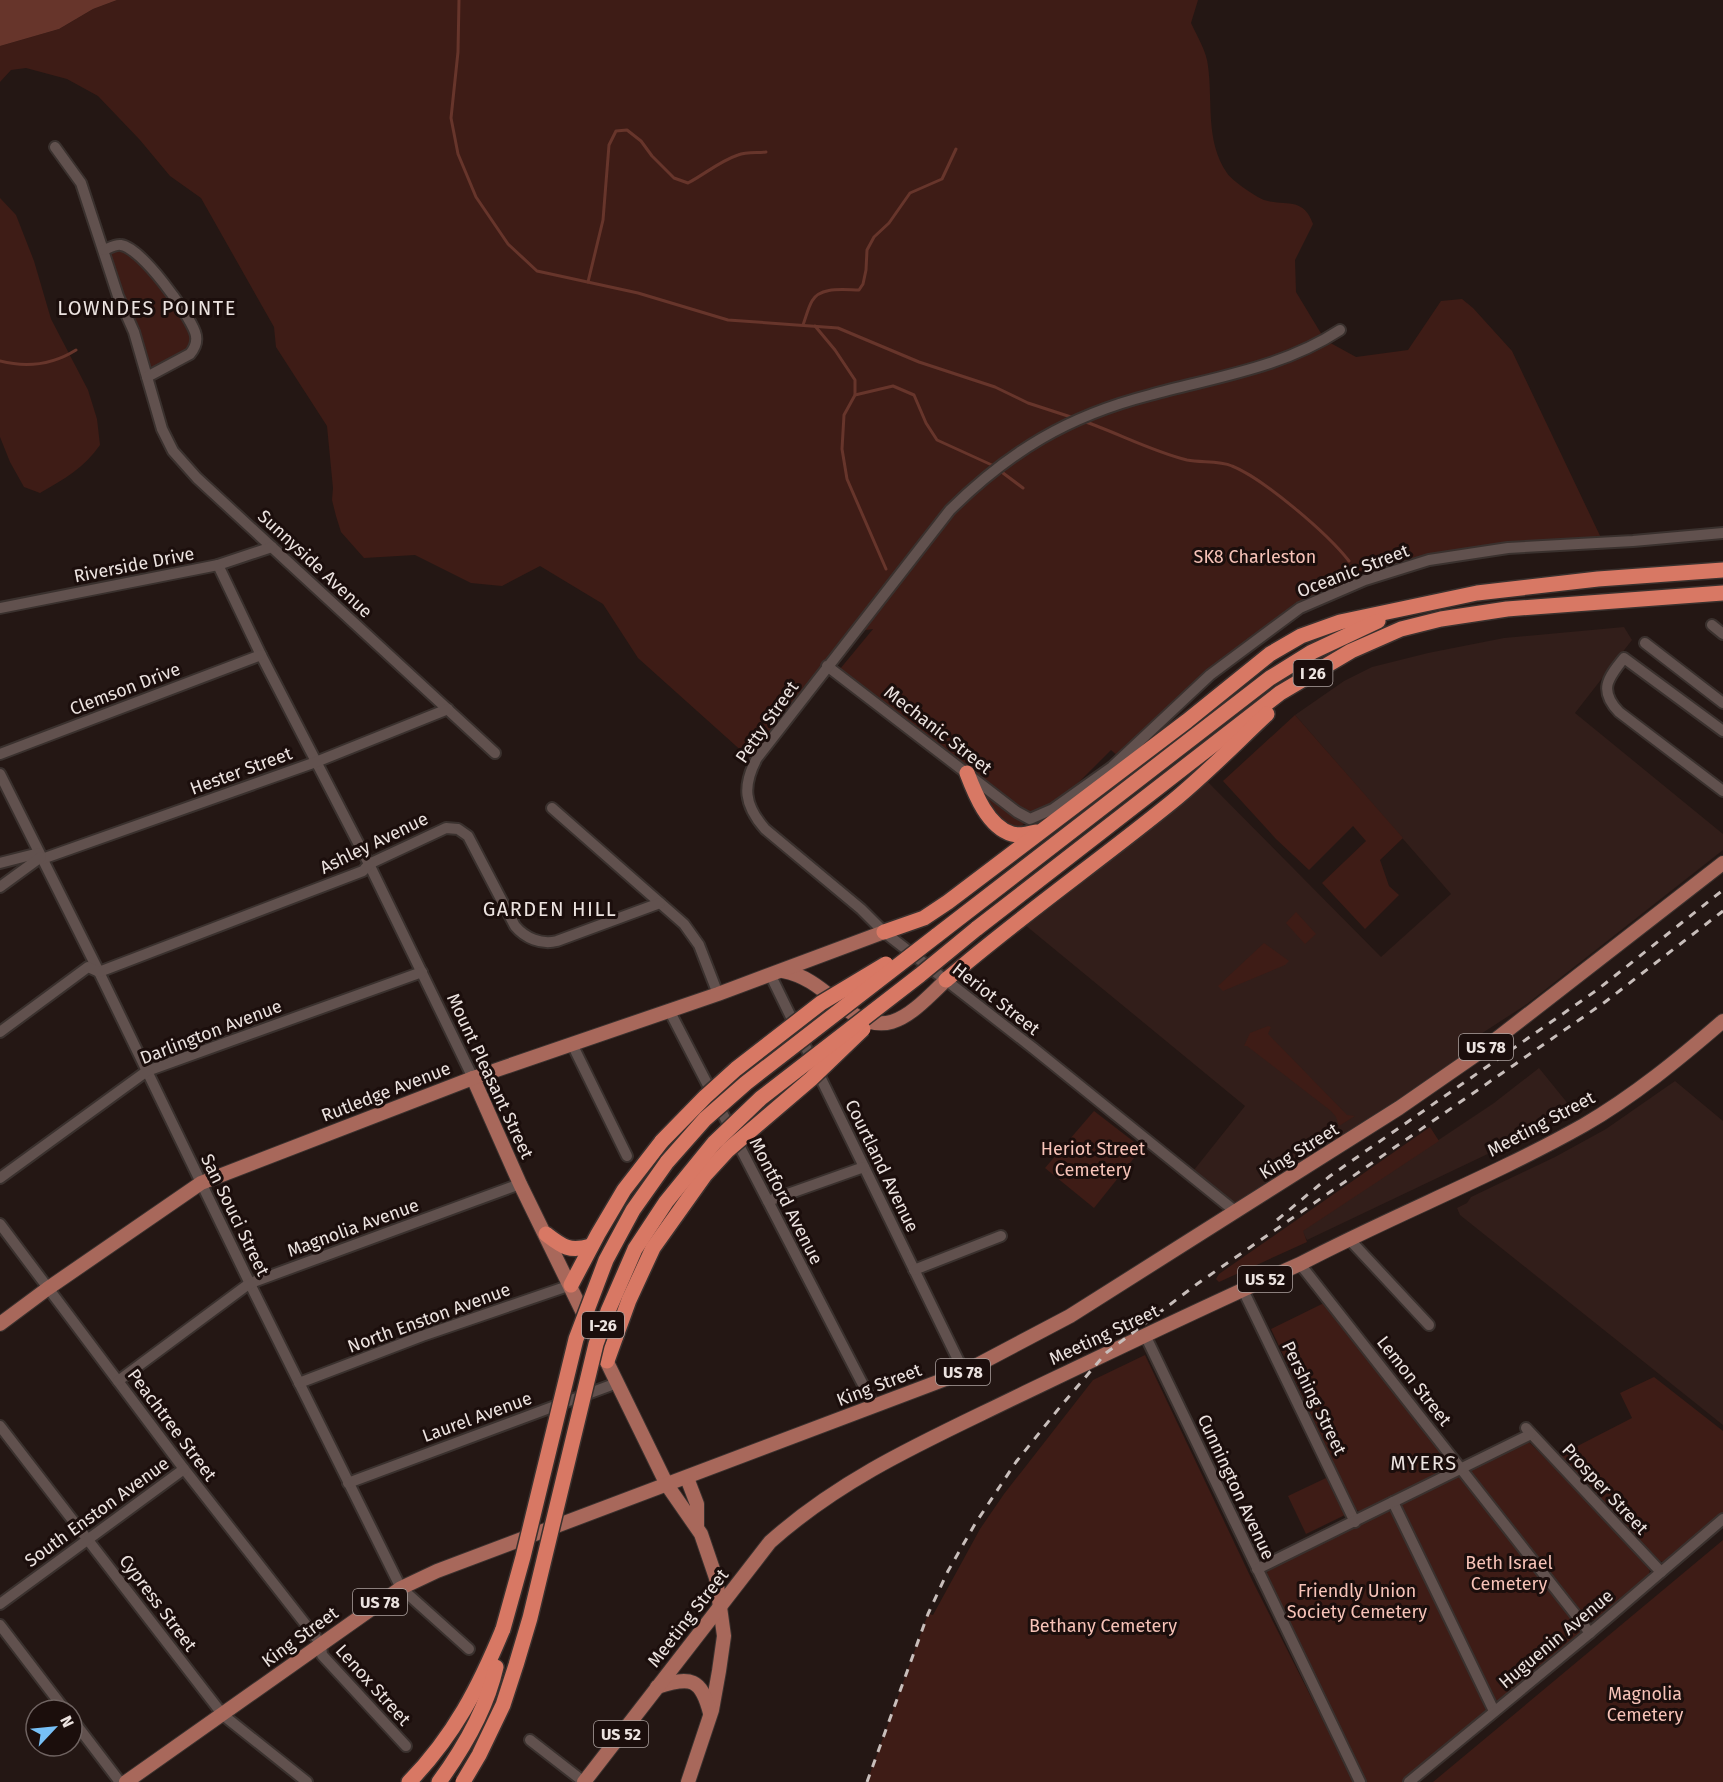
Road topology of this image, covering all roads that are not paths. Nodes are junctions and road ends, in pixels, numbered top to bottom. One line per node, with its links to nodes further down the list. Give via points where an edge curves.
1 (55, 147): 2 (street, Sunnyside Avenue, via 81,183)
2 (104, 249): 4 (street, Sunnyside Avenue); 4 (street, via 118,244 135,253 162,280 196,333 195,348 190,354)
3 (1340, 330): 17 (street, Petty Street, via 1295,354 1241,374 1108,407 1065,424 1030,444 950,510)
4 (147, 377): 6 (street, Sunnyside Avenue, via 162,429 173,451)
5 (1723, 533): 29 (street, Oceanic Street, via 1508,548 1429,560 1354,585 1300,608 1210,675 1112,767)
6 (272, 547): 7 (street, Riverside Drive); 19 (street, Sunnyside Avenue)
7 (218, 564): 11 (street, Riverside Drive); 16 (street, Mount Pleasant Street)
8 (1723, 570): 10 (highway, I 26, via 1598,579 1478,593)
9 (1723, 592): 15 (highway, I 26, via 1507,609 1441,619 1401,629)
10 (1417, 605): 29 (highway, via 1340,622 1284,645); 36 (highway, I 26, via 1312,652 1270,678)
11 (0, 608)
12 (1712, 625): 13 (street)
13 (1723, 634)
14 (1645, 643): 18 (street)
15 (1351, 651): 37 (highway, I 26, via 1280,693); 44 (highway, via 1270,711 1174,800)
16 (261, 656): 21 (street, Clemson Drive); 23 (street, Mount Pleasant Street)
17 (827, 666): 24 (street, Mechanic Street); 27 (street, Petty Street, via 757,758 749,773)
18 (1723, 703)
19 (448, 709): 22 (street, Sunnyside Avenue); 23 (street, Hester Street)
20 (1723, 731): 26 (street, via 1624,658 1609,676 1609,695 1614,707)
21 (0, 753)
22 (495, 753)
23 (316, 762): 30 (street, Hester Street); 33 (street, Mount Pleasant Street)
24 (967, 773): 29 (street, Mechanic Street); 29 (highway, via 988,814 1002,829 1013,835)
25 (0, 774): 30 (street, San Souci Street)
26 (1723, 791)
27 (748, 802): 38 (street, Heriot Street, via 765,829)
28 (552, 808): 35 (street)
29 (1034, 825): 38 (highway, via 940,907 924,918)
30 (41, 856): 31 (street, Hester Street); 34 (street); 40 (street, San Souci Street)
31 (0, 863)
32 (1723, 863): 58 (main road, King Street / US 78, via 1477,1054)
33 (369, 864): 35 (street, Ashley Avenue, via 439,830 458,829 472,841 515,926 541,942 557,941); 40 (street, Ashley Avenue, via 363,871); 41 (street, Mount Pleasant Street)
34 (0, 887)
35 (660, 903): 45 (street, via 680,920 699,945)
36 (960, 916): 39 (highway, I-26)
37 (976, 928): 43 (highway, I-26, bridge)
38 (884, 932): 42 (main road, Rutledge Avenue); 44 (street, Heriot Street)
39 (936, 936): 63 (highway, bridge, via 821,1003 705,1096 662,1141 624,1190); 96 (highway, I-26, bridge, via 705,1119 667,1162 633,1210 606,1260 576,1339)
40 (99, 972): 48 (street, Ashley Avenue, via 88,967); 50 (street, San Souci Street)
41 (422, 972): 50 (street, Darlington Avenue); 51 (street, Mount Pleasant Street)
42 (776, 972): 44 (main road, via 800,974 851,1015 875,1024 894,1023 918,1008); 45 (main road, Rutledge Avenue); 53 (street, Courtland Avenue)
43 (920, 975): 73 (highway, bridge, via 705,1175 653,1248); 113 (highway, I-26, bridge, via 753,1105 690,1172 635,1249 593,1355 516,1665 503,1705)
44 (946, 980): 58 (street, Heriot Street)
45 (718, 994): 46 (main road, Rutledge Avenue)
46 (669, 1010): 49 (main road, Rutledge Avenue); 57 (street, Montford Avenue)
47 (1723, 1021): 62 (main road, Meeting Street / US 52, via 1665,1071 1583,1125)
48 (0, 1032)
49 (572, 1044): 51 (main road, Rutledge Avenue); 52 (street)
50 (147, 1071): 54 (street, Darlington Avenue); 55 (street, San Souci Street)
51 (473, 1078): 55 (main road, Rutledge Avenue); 56 (main road, Mount Pleasant Street)
52 (627, 1156)
53 (864, 1167): 57 (street); 65 (street, Courtland Avenue)
54 (0, 1178)
55 (201, 1183): 66 (street, San Souci Street); 68 (main road, Rutledge Avenue)
56 (520, 1184): 60 (main road, Mount Pleasant Street); 66 (street, Magnolia Avenue)
57 (768, 1201): 78 (street, Montford Avenue)
58 (1236, 1212): 74 (main road, King Street / US 78, via 1070,1316)
59 (0, 1224): 68 (street, Peachtree Street)
60 (546, 1234): 63 (highway, via 567,1249); 67 (main road, Mount Pleasant Street)
61 (1001, 1236): 65 (street)
62 (1349, 1239): 64 (main road, Meeting Street / US 52); 71 (street)
63 (591, 1246): 67 (highway)
64 (1300, 1264): 69 (main road, Meeting Street / US 52); 81 (street, Lemon Street)
65 (914, 1270): 74 (street, Courtland Avenue)
66 (250, 1284): 75 (street, Magnolia Avenue); 76 (street, San Souci Street)
67 (571, 1285): 73 (main road, Mount Pleasant Street); 76 (street, North Enston Avenue)
68 (47, 1289): 70 (main road, Rutledge Avenue); 75 (street, Peachtree Street)
69 (1243, 1290): 72 (main road, Meeting Street / US 52); 87 (street, Pershing Street)
70 (0, 1324)
71 (1430, 1325)
72 (1145, 1335): 90 (street, Cunnington Avenue); 94 (main road, Meeting Street / US 52, via 942,1431 846,1484 770,1542)
73 (606, 1361): 77 (main road, Mount Pleasant Street)
74 (964, 1372): 78 (main road, King Street / US 78)
75 (118, 1381): 80 (street, Peachtree Street)
76 (299, 1383): 83 (street, San Souci Street)
77 (616, 1383): 83 (street, Laurel Avenue); 84 (main road, Mount Pleasant Street)
78 (874, 1406): 82 (main road, King Street / US 78)
79 (0, 1426): 89 (street, Cypress Street)
80 (184, 1468): 89 (street, South Enston Avenue); 98 (street, Peachtree Street)
81 (1462, 1468): 85 (street); 91 (street, Prosper Street, via 1528,1431); 97 (street, Lemon Street)
82 (687, 1478): 84 (main road, King Street / US 78); 88 (main road, via 697,1504)
83 (348, 1483): 92 (street, San Souci Street)
84 (667, 1485): 88 (main road, Mount Pleasant Street); 92 (main road, King Street / US 78)
85 (1393, 1502): 87 (street); 102 (street)
86 (1723, 1519): 91 (street, Huguenin Avenue)
87 (1355, 1522): 90 (street)
88 (697, 1527): 94 (main road, Mount Pleasant Street, via 716,1578)
89 (88, 1539): 93 (street, South Enston Avenue); 104 (street, Cypress Street)
90 (1257, 1569): 116 (street, Cunnington Avenue)
91 (1661, 1572): 97 (street, Huguenin Avenue)
92 (401, 1588): 98 (main road, King Street / US 78); 99 (street, San Souci Street)
93 (0, 1604)
94 (720, 1604): 100 (main road, Meeting Street / US 52); 103 (main road, Mount Pleasant Street, via 724,1635)
95 (0, 1625): 101 (street)
96 (504, 1629): 111 (highway, via 462,1716); 112 (highway, I-26, via 482,1708)
97 (1590, 1633): 102 (street, Huguenin Avenue)
98 (321, 1644): 104 (main road, King Street / US 78); 107 (street, Lenox Street, via 322,1655)
99 (469, 1649)
100 (657, 1687): 103 (main road, via 679,1681 696,1684 704,1692); 114 (main road, Meeting Street / US 52)
101 (56, 1698)
102 (1494, 1711): 117 (street, Huguenin Avenue)
103 (711, 1714): 115 (main road, Mount Pleasant Street)
104 (223, 1715): 109 (main road, King Street / US 78); 110 (street, Cypress Street)
105 (84, 1735): 108 (street)
106 (530, 1740): 114 (street)
107 (406, 1746)
108 (120, 1782)
109 (126, 1782)
110 (307, 1782)
111 (409, 1782)
112 (439, 1782)
113 (463, 1782)
114 (584, 1782)
115 (688, 1782)
116 (1360, 1782)
117 (1409, 1782)

